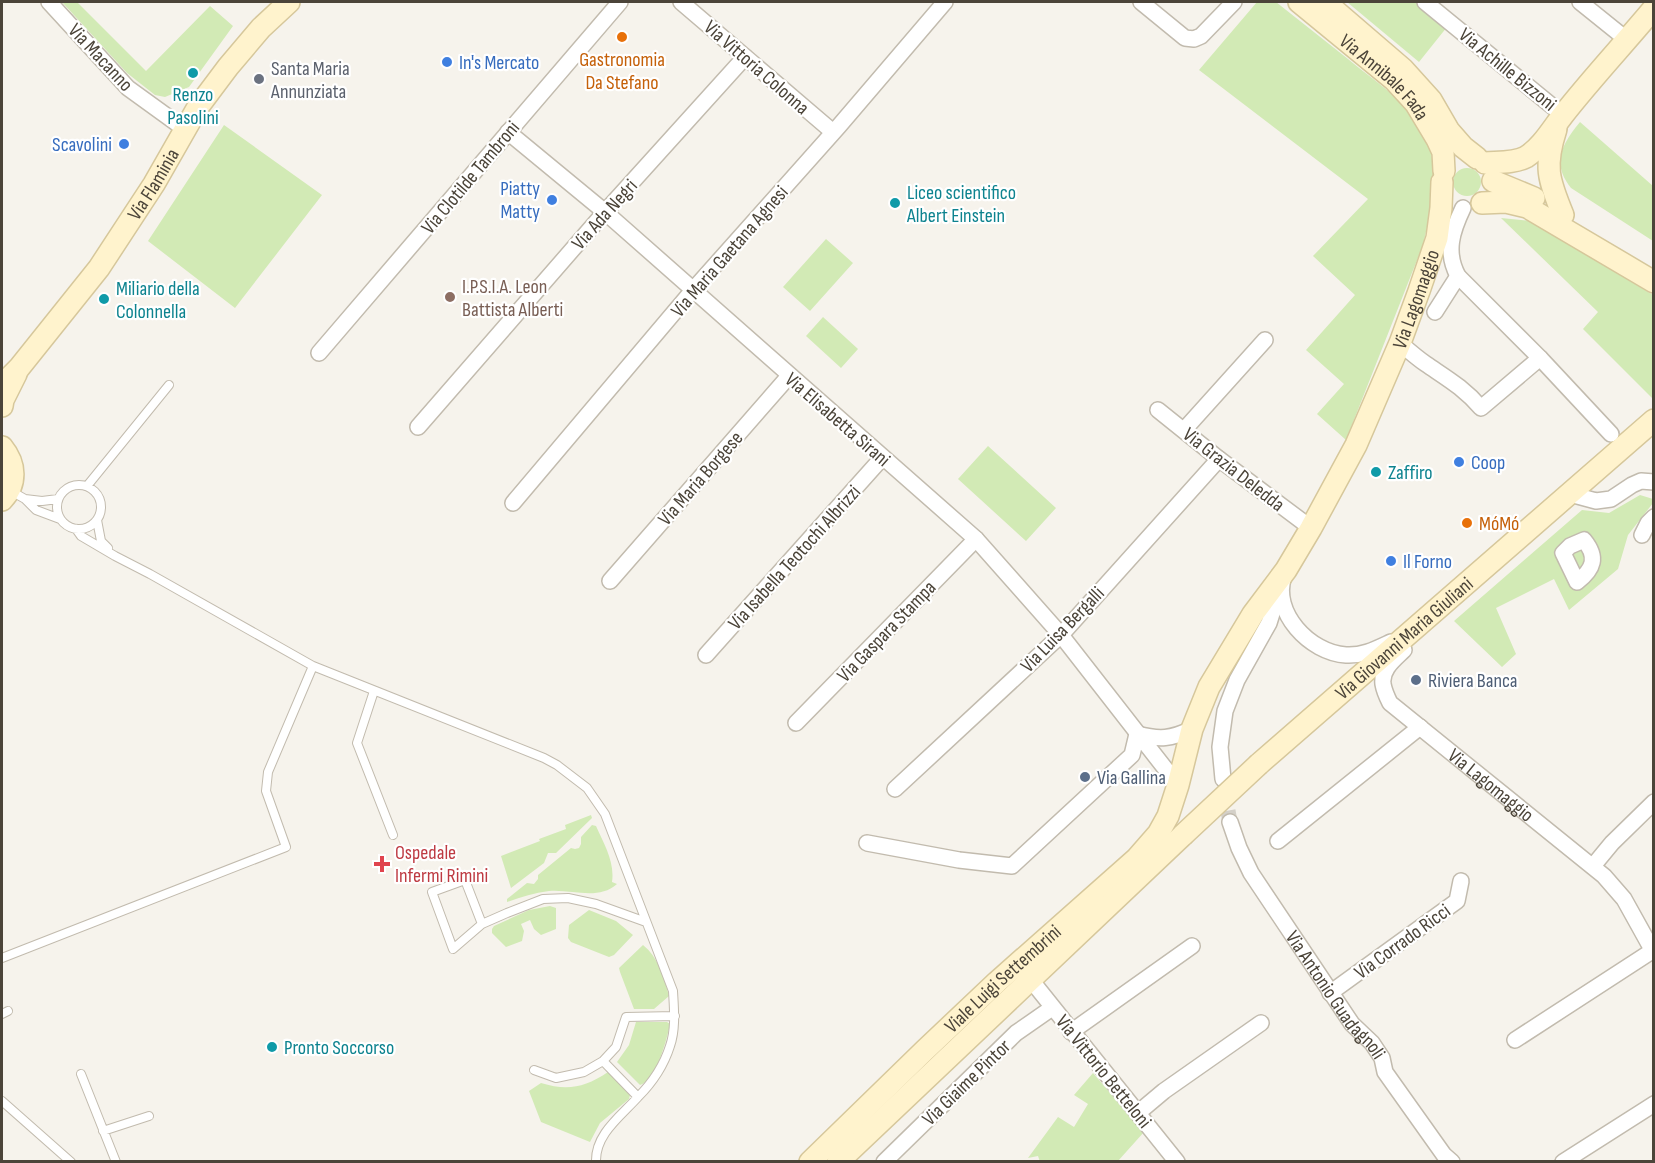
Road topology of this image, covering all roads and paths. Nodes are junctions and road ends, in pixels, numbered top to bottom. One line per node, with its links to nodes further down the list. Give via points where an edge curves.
1 (49, 2): 16 (street, Via Macanno, via 128,88)
2 (289, 2): 16 (main road, Via Flaminia, via 228,67)
3 (620, 2): 17 (street, Via Clotilde Tambroni)
4 (681, 2): 14 (street, Via Vittoria Colonna)
5 (946, 2): 18 (street, Via Maria Gaetana Agnesi)
6 (1141, 2): 7 (street, via 1185,38 1194,39)
7 (1234, 2)
8 (1299, 2): 20 (main road, Via Annibale Fada, via 1394,80 1416,104 1443,152)
9 (1326, 2): 19 (main road, Via Annibale Fada, via 1403,69 1431,100 1449,131)
10 (1425, 2): 15 (street, Via Achille Bizzoni)
11 (1580, 2): 13 (street)
12 (1651, 14): 13 (main road)
13 (1626, 39): 15 (main road)
14 (745, 57): 18 (street, Via Vittoria Colonna); 22 (street, Via Ada Negri)
15 (1561, 117): 19 (main road, via 1529,155); 23 (main road, via 1550,150 1549,172)
16 (186, 130): 33 (main road, Via Flaminia, via 99,268)
17 (508, 132): 22 (street, Via Elisabetta Sirani); 31 (street, Via Clotilde Tambroni)
18 (833, 132): 27 (street, Via Maria Gaetana Agnesi)
19 (1485, 167): 20 (main road, via 1467,156 1457,158 1448,164); 21 (main road, via 1492,191); 23 (main road, Via Annibale Fada)
20 (1443, 177): 21 (main road, via 1442,187 1454,204); 30 (main road, Via Lagomaggio, via 1437,238)
21 (1473, 205): 25 (street, via 1451,240 1450,255); 26 (main road, via 1506,202 1527,207)
22 (604, 212): 27 (street, Via Elisabetta Sirani); 40 (street, Via Ada Negri)
23 (1563, 215): 24 (main road, Via Annibale Fada)
24 (1653, 269)
25 (1458, 276): 28 (street); 32 (street)
26 (1653, 282)
27 (693, 290): 34 (street, Via Elisabetta Sirani); 51 (street, Via Maria Gaetana Agnesi)
28 (1435, 312)
29 (1265, 340): 41 (street)
30 (1400, 343): 32 (street, via 1469,393 1481,408); 55 (main road, Via Lagomaggio, via 1356,445)
31 (320, 353)
32 (1540, 358): 42 (street)
33 (19, 368): 35 (main road, Via Flaminia); 37 (main road, Via Flaminia)
34 (789, 376): 44 (street, Via Elisabetta Sirani); 61 (street, Via Maria Borgese)
35 (2, 384)
36 (169, 385): 47 (lane)
37 (2, 406)
38 (1158, 410): 41 (street, Via Grazia Deledda)
39 (1653, 420): 48 (main road, Via Giovanni Maria Giuliani)
40 (418, 427)
41 (1184, 430): 45 (street, Via Grazia Deledda)
42 (1611, 434)
43 (4, 447): 49 (main road, via 13,474)
44 (882, 458): 58 (street, Via Elisabetta Sirani); 64 (street, Via Isabella Teotochi Albrizzi)
45 (1219, 459): 55 (street, Via Grazia Deledda); 63 (street, Via Luisa Bergalli)
46 (1653, 482): 48 (street, via 1641,481 1611,499 1596,501)
47 (87, 486): 50 (lane, via 73,485); 54 (lane, via 101,500)
48 (1570, 494): 62 (main road, Via Giovanni Maria Giuliani)
49 (12, 497): 50 (lane, via 42,501); 53 (lane)
50 (58, 498): 53 (lane)
51 (513, 503)
52 (1653, 517): 57 (street)
53 (60, 519): 56 (lane)
54 (97, 520): 56 (lane, via 88,528); 59 (lane, via 101,541)
55 (1311, 528): 60 (main road, Via Lagomaggio)
56 (76, 529): 59 (lane)
57 (1642, 535)
58 (976, 539): 63 (street, Via Elisabetta Sirani); 67 (street, Via Gaspara Stampa)
59 (115, 556): 65 (lane)
60 (1283, 578): 62 (street, via 1282,598 1297,629 1327,650 1345,655 1367,653); 69 (main road, via 1253,614 1215,678); 71 (street, via 1269,623 1224,711 1220,747)
61 (610, 581)
62 (1426, 617): 68 (street, Via Lagomaggio, via 1422,635 1390,663 1383,684 1390,703); 79 (main road, Via Giovanni Maria Giuliani, bridge)
63 (1061, 634): 70 (street, Via Elisabetta Sirani); 73 (street, Via Luisa Bergalli)
64 (706, 655)
65 (313, 666): 66 (lane); 86 (lane, via 267,772 266,791 286,847)
66 (375, 691): 76 (lane, via 357,743); 82 (lane, via 544,758 587,788 605,814)
67 (796, 723)
68 (1420, 727): 77 (street); 80 (street, Via Lagomaggio)
69 (1192, 729): 70 (street, via 1164,739); 72 (main road)
70 (1137, 734): 72 (street, Via Elisabetta Sirani); 78 (street, via 1132,755 1012,866)
71 (1223, 779)
72 (1178, 785): 106 (main road, Viale Luigi Settembrini, via 1158,834 1137,858 997,982)
73 (895, 789)
74 (1653, 802): 80 (street)
75 (1230, 822): 88 (street, Via Antonio Guadagnoli, via 1251,873)
76 (393, 835)
77 (1278, 841)
78 (867, 843)
79 (1157, 859): 87 (main road, Viale Luigi Settembrini)
80 (1593, 866): 85 (street, Via Lagomaggio, via 1624,899)
81 (1461, 881): 88 (street, Via Corrado Ricci, via 1457,902)
82 (646, 922): 83 (lane, via 568,898 543,899); 90 (lane, via 673,991)
83 (482, 924): 83 (lane, via 465,880 432,892 453,949)
84 (1192, 946): 92 (street)
85 (1653, 952): 93 (street, Via Lagomaggio)
86 (2, 958)
87 (1031, 980): 89 (street, Via Vittorio Betteloni); 107 (main road, Viale Luigi Settembrini)
88 (1330, 993): 110 (street, Via Antonio Guadagnoli, via 1352,1024 1372,1043 1385,1072)
89 (1052, 1008): 92 (street, Via Vittorio Betteloni); 108 (street, Via Giaime Pintor, via 1016,1034)
90 (675, 1016): 94 (lane, via 626,1017 616,1047); 97 (lane, via 671,1045 654,1078)
91 (1261, 1023): 100 (street)
92 (1071, 1032): 100 (street, Via Vittorio Betteloni)
93 (1515, 1040)
94 (603, 1061): 95 (lane, via 584,1072 556,1078); 97 (lane)
95 (534, 1070)
96 (81, 1074): 102 (lane)
97 (638, 1097): 105 (lane, via 600,1142)
98 (2, 1101): 103 (lane)
99 (1653, 1104): 111 (street)
100 (1139, 1113): 109 (street, Via Vittorio Betteloni)
101 (149, 1116): 102 (lane)
102 (103, 1131): 104 (lane)
103 (71, 1161)
104 (116, 1161)
105 (596, 1161)
106 (810, 1161)
107 (838, 1161)
108 (884, 1161)
109 (1177, 1161)
110 (1452, 1161)
111 (1563, 1161)

